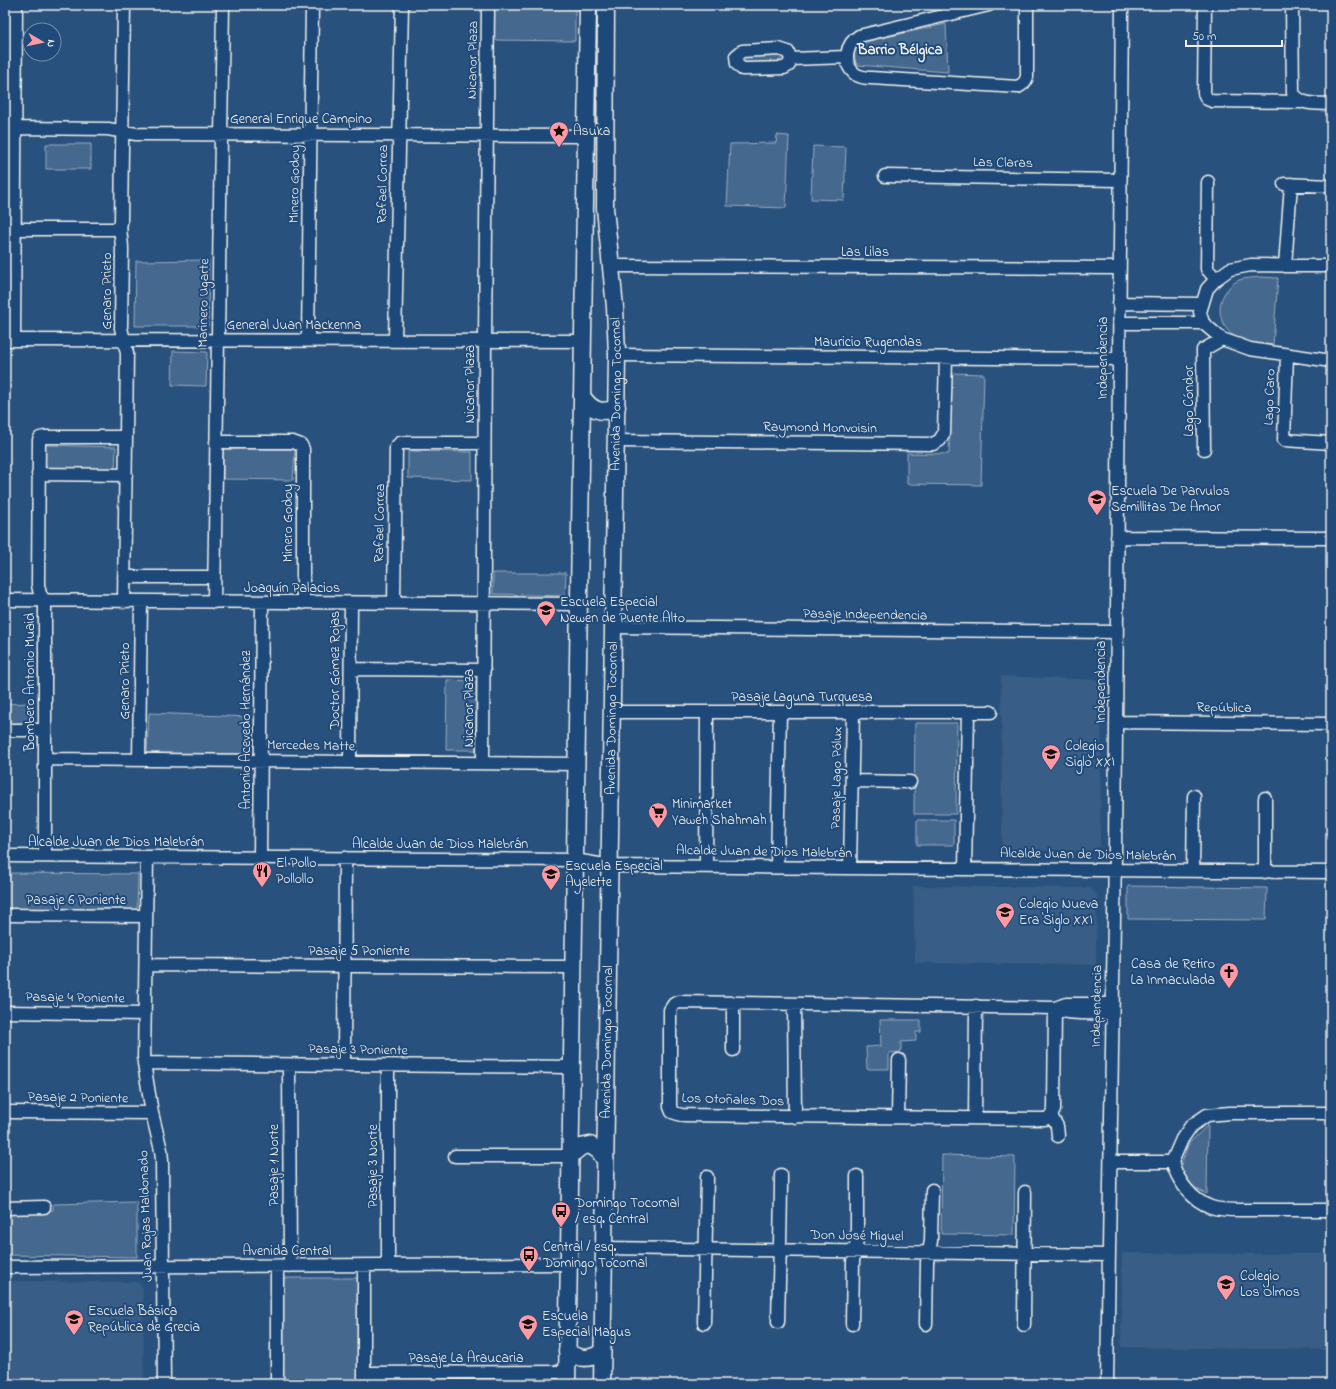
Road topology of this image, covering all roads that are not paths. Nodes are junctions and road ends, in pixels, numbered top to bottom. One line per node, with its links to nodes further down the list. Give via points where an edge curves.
1 (16, 5): 16 (street)
2 (124, 5): 21 (street, Genaro Prieto)
3 (223, 5): 22 (street, Marinero Ugarte)
4 (312, 5): 23 (street, Minero Godoy)
5 (402, 5): 24 (street, Rafael Correa)
6 (488, 5): 25 (street, Nicanor Plaza)
7 (588, 5): 26 (main road)
8 (606, 5): 33 (main road, Avenida Domingo Tocornal, via 605,208)
9 (989, 5): 14 (street, via 859,36 848,47)
10 (1027, 5): 14 (street, via 1027,76 1024,83 1018,87 864,77 854,73)
11 (1122, 5): 28 (street, Independencia)
12 (1205, 5): 17 (street, via 1204,93 1207,99)
13 (1292, 5): 17 (street, via 1293,93)
14 (847, 57): 15 (street)
15 (792, 59)
16 (10, 63): 19 (street)
17 (1302, 102): 18 (street)
18 (1331, 104)
19 (10, 108): 20 (street)
20 (15, 128): 21 (street, General Enrique Campino, via 108,129); 32 (street)
21 (122, 132): 22 (street, General Enrique Campino); 31 (street, Genaro Prieto)
22 (221, 134): 23 (street, General Enrique Campino); 45 (street, Marinero Ugarte)
23 (311, 135): 24 (street, General Enrique Campino); 46 (street, Minero Godoy)
24 (400, 135): 25 (street, General Enrique Campino); 47 (street, Rafael Correa)
25 (487, 135): 26 (street, General Enrique Campino); 48 (street, Nicanor Plaza)
26 (586, 136): 49 (main road)
27 (885, 176): 28 (street, Las Claras)
28 (1120, 180): 36 (street, Independencia)
29 (1208, 182): 37 (street, via 1207,269)
30 (1331, 186): 34 (street, via 1288,184)
31 (119, 227): 32 (street); 44 (street, Genaro Prieto, via 122,243 121,334)
32 (14, 229): 43 (street)
33 (611, 266): 36 (street, Las Lilas); 50 (main road, Avenida Domingo Tocornal)
34 (1285, 266): 35 (street); 37 (street, via 1252,265 1230,269)
35 (1331, 266)
36 (1119, 268): 38 (street, Independencia)
37 (1216, 279): 39 (street, via 1207,289)
38 (1119, 303): 39 (street); 40 (street, Independencia)
39 (1202, 304): 41 (street, via 1200,312)
40 (1119, 323): 41 (street); 53 (street, Independencia)
41 (1203, 323): 42 (street)
42 (1222, 339): 51 (street, via 1250,349); 62 (street, Lago Cóndor, via 1203,350)
43 (9, 340): 44 (street, General Juan Mackenna)
44 (124, 340): 45 (street, General Juan Mackenna); 57 (street, Genaro Prieto, via 127,353)
45 (218, 340): 46 (street, General Juan Mackenna); 59 (street, Marinero Ugarte)
46 (308, 340): 47 (street, General Juan Mackenna)
47 (395, 340): 48 (street, General Juan Mackenna)
48 (485, 341): 49 (street, General Juan Mackenna); 60 (street, Nicanor Plaza)
49 (583, 341): 55 (main road)
50 (617, 355): 52 (street, Mauricio Rugendas); 56 (main road, Avenida Domingo Tocornal)
51 (1287, 355): 54 (street); 61 (street, Lago Caro, via 1284,440)
52 (946, 358): 53 (street, Mauricio Rugendas); 58 (street, Raymond Monvoisin, via 944,433 940,440 933,444)
53 (1118, 359): 65 (street, Independencia)
54 (1331, 361)
55 (582, 396): 56 (main road, via 597,410 606,411); 79 (main road)
56 (617, 406): 58 (main road, Avenida Domingo Tocornal)
57 (126, 437): 63 (street, Bombero Antonio Muaid, via 40,438); 64 (street, Genaro Prieto)
58 (616, 441): 80 (main road, Avenida Domingo Tocornal)
59 (216, 442): 68 (street, Marinero Ugarte); 75 (street, Minero Godoy, via 293,442 301,445 304,453)
60 (484, 443): 77 (street, Rafael Correa, via 398,444); 78 (street, Nicanor Plaza)
61 (1331, 443)
62 (1205, 450)
63 (38, 474): 64 (street); 70 (street, Bombero Antonio Muaid, via 38,585)
64 (126, 475): 67 (street, Genaro Prieto)
65 (1117, 537): 66 (street); 81 (street, Independencia)
66 (1331, 538)
67 (124, 577): 68 (street); 71 (street, Genaro Prieto)
68 (214, 577): 73 (street, Marinero Ugarte)
69 (5, 600): 70 (street, Joaquín Palacios)
70 (45, 601): 71 (street, Joaquín Palacios); 93 (street, Bombero Antonio Muaid)
71 (124, 602): 72 (street, Joaquín Palacios)
72 (141, 602): 73 (street, Joaquín Palacios); 95 (street, Genaro Prieto)
73 (214, 602): 74 (street, Joaquín Palacios)
74 (262, 602): 75 (street, Joaquín Palacios); 96 (street, Antonio Acevedo Hernández)
75 (303, 603): 76 (street, Joaquín Palacios)
76 (351, 603): 77 (street, Joaquín Palacios); 82 (street, Doctor Gómez Rojas)
77 (394, 603): 78 (street, Joaquín Palacios)
78 (484, 604): 79 (street, Joaquín Palacios); 83 (street, Nicanor Plaza)
79 (579, 604): 99 (main road)
80 (614, 627): 81 (street, Pasaje Independencia); 84 (main road, Avenida Domingo Tocornal)
81 (1117, 632): 90 (street, Independencia)
82 (351, 669): 83 (street); 97 (street, Doctor Gómez Rojas)
83 (484, 670): 98 (street, Nicanor Plaza)
84 (613, 712): 85 (street, Pasaje Laguna Turquesa); 110 (main road, Avenida Domingo Tocornal)
85 (707, 712): 86 (street, Pasaje Laguna Turquesa); 111 (street)
86 (780, 712): 87 (street, Pasaje Laguna Turquesa); 112 (street)
87 (853, 712): 88 (street, Pasaje Laguna Turquesa); 100 (street, Pasaje Lago Pólux)
88 (968, 712): 89 (street, Pasaje Laguna Turquesa); 114 (street)
89 (991, 712)
90 (1116, 722): 91 (street, República); 115 (street, Independencia)
91 (1331, 724)
92 (5, 730): 93 (street)
93 (45, 730): 94 (street, Bombero Antonio Muaid)
94 (45, 759): 95 (street, Mercedes Matte); 105 (street, Bombero Antonio Muaid)
95 (139, 760): 96 (street, Mercedes Matte)
96 (261, 761): 97 (street, Mercedes Matte); 107 (street, Antonio Acevedo Hernández)
97 (350, 762): 98 (street, Mercedes Matte)
98 (483, 763): 99 (street, Mercedes Matte)
99 (576, 764): 109 (main road)
100 (852, 781): 101 (street); 113 (street, Pasaje Lago Pólux)
101 (910, 782)
102 (1194, 796): 116 (street)
103 (1264, 798): 117 (street)
104 (5, 856): 105 (street, Alcalde Juan de Dios Malebrán)
105 (45, 856): 106 (street, Alcalde Juan de Dios Malebrán)
106 (147, 857): 107 (street, Alcalde Juan de Dios Malebrán); 120 (street, Juan Rojas Maldonado)
107 (260, 858): 108 (street, Alcalde Juan de Dios Malebrán)
108 (345, 858): 109 (street, Alcalde Juan de Dios Malebrán); 122 (street)
109 (575, 860): 110 (street, Alcalde Juan de Dios Malebrán); 123 (main road)
110 (610, 866): 111 (street, Alcalde Juan de Dios Malebrán); 148 (main road, Avenida Domingo Tocornal)
111 (706, 866): 112 (street, Alcalde Juan de Dios Malebrán)
112 (777, 867): 113 (street, Alcalde Juan de Dios Malebrán)
113 (850, 868): 114 (street, Alcalde Juan de Dios Malebrán)
114 (964, 869): 115 (street, Alcalde Juan de Dios Malebrán)
115 (1114, 871): 116 (street, Alcalde Juan de Dios Malebrán); 128 (street, Independencia)
116 (1193, 871): 117 (street, Alcalde Juan de Dios Malebrán)
117 (1265, 872): 118 (street, Alcalde Juan de Dios Malebrán)
118 (1331, 872)
119 (5, 915): 120 (street, Pasaje 6 Poniente)
120 (146, 916): 121 (street, Juan Rojas Maldonado)
121 (146, 965): 122 (street, Pasaje 5 Poniente); 130 (street, Juan Rojas Maldonado)
122 (345, 966): 123 (street, Pasaje 5 Poniente); 135 (street)
123 (573, 967): 137 (main road)
124 (734, 1003): 125 (street, Los Otoñales Dos); 131 (street); 142 (street, Los Otoñales Dos, via 682,1002 672,1007 672,1112 678,1115)
125 (794, 1004): 126 (street, Los Otoñales Dos); 142 (street, Los Otoñales Dos)
126 (976, 1006): 127 (street, Los Otoñales Dos); 144 (street)
127 (1055, 1008): 128 (street, Los Otoñales Dos, via 1066,1012); 128 (street, Los Otoñales Dos, via 1061,1004 1100,1004); 141 (street, via 1054,1110)
128 (1112, 1008): 149 (street, Independencia)
129 (5, 1012): 130 (street, Pasaje 4 Poniente)
130 (145, 1014): 133 (street, Juan Rojas Maldonado)
131 (733, 1050)
132 (899, 1060): 143 (street)
133 (144, 1063): 134 (street, Pasaje 3 Poniente); 139 (street, Juan Rojas Maldonado)
134 (289, 1065): 135 (street, Pasaje 3 Poniente); 168 (street, Pasaje 1 Norte)
135 (344, 1065): 136 (street, Pasaje 3 Poniente)
136 (388, 1066): 137 (street, Pasaje 3 Poniente); 170 (street, Pasaje 3 Norte)
137 (572, 1067): 147 (main road)
138 (5, 1112): 139 (street, Pasaje 2 Poniente)
139 (152, 1113): 172 (street, Juan Rojas Maldonado, via 162,1160)
140 (1331, 1113): 150 (street, via 1207,1115 1191,1126)
141 (1051, 1116): 144 (street, Los Otoñales Dos, via 1042,1119); 145 (street, via 1057,1126)
142 (794, 1117): 143 (street, Los Otoñales Dos)
143 (898, 1117): 144 (street, Los Otoñales Dos)
144 (974, 1118)
145 (1058, 1136)
146 (456, 1156): 147 (street)
147 (570, 1156): 148 (main road, via 581,1147 590,1145 599,1151); 166 (main road)
148 (605, 1160): 159 (main road, Avenida Domingo Tocornal)
149 (1110, 1162): 150 (street); 165 (street, Independencia)
150 (1172, 1162): 158 (street, via 1176,1175 1191,1194 1212,1208)
151 (781, 1175): 161 (street)
152 (857, 1176): 162 (street)
153 (707, 1177): 160 (street)
154 (932, 1190): 163 (street)
155 (1025, 1192): 164 (street)
156 (44, 1207): 157 (street)
157 (5, 1208)
158 (1331, 1210)
159 (604, 1248): 160 (street, Don José Miguel); 179 (main road, Avenida Domingo Tocornal)
160 (706, 1249): 161 (street, Don José Miguel); 174 (street)
161 (780, 1250): 162 (street, Don José Miguel); 173 (street)
162 (855, 1251): 163 (street, Don José Miguel); 175 (street)
163 (929, 1252): 164 (street, Don José Miguel); 176 (street)
164 (1024, 1254): 165 (street, Don José Miguel); 177 (street)
165 (1109, 1255): 185 (street, Independencia)
166 (569, 1264): 170 (street, Avenida Central); 178 (main road)
167 (277, 1266): 168 (street, Avenida Central); 172 (street, Avenida Central); 183 (street)
168 (290, 1266): 169 (street, Avenida Central)
169 (364, 1266): 170 (street, Avenida Central); 181 (street)
170 (388, 1266)
171 (5, 1267): 172 (street, Avenida Central)
172 (163, 1267): 182 (street, Juan Rojas Maldonado)
173 (778, 1322)
174 (704, 1323)
175 (852, 1324)
176 (926, 1324)
177 (1024, 1325)
178 (567, 1350): 179 (main road, via 573,1355 585,1358); 180 (main road)
179 (602, 1352): 184 (main road, Avenida Domingo Tocornal)
180 (567, 1378): 181 (street, Pasaje La Araucaria)
181 (364, 1379)
182 (164, 1384)
183 (277, 1384)
184 (602, 1384)
185 (1107, 1384)

